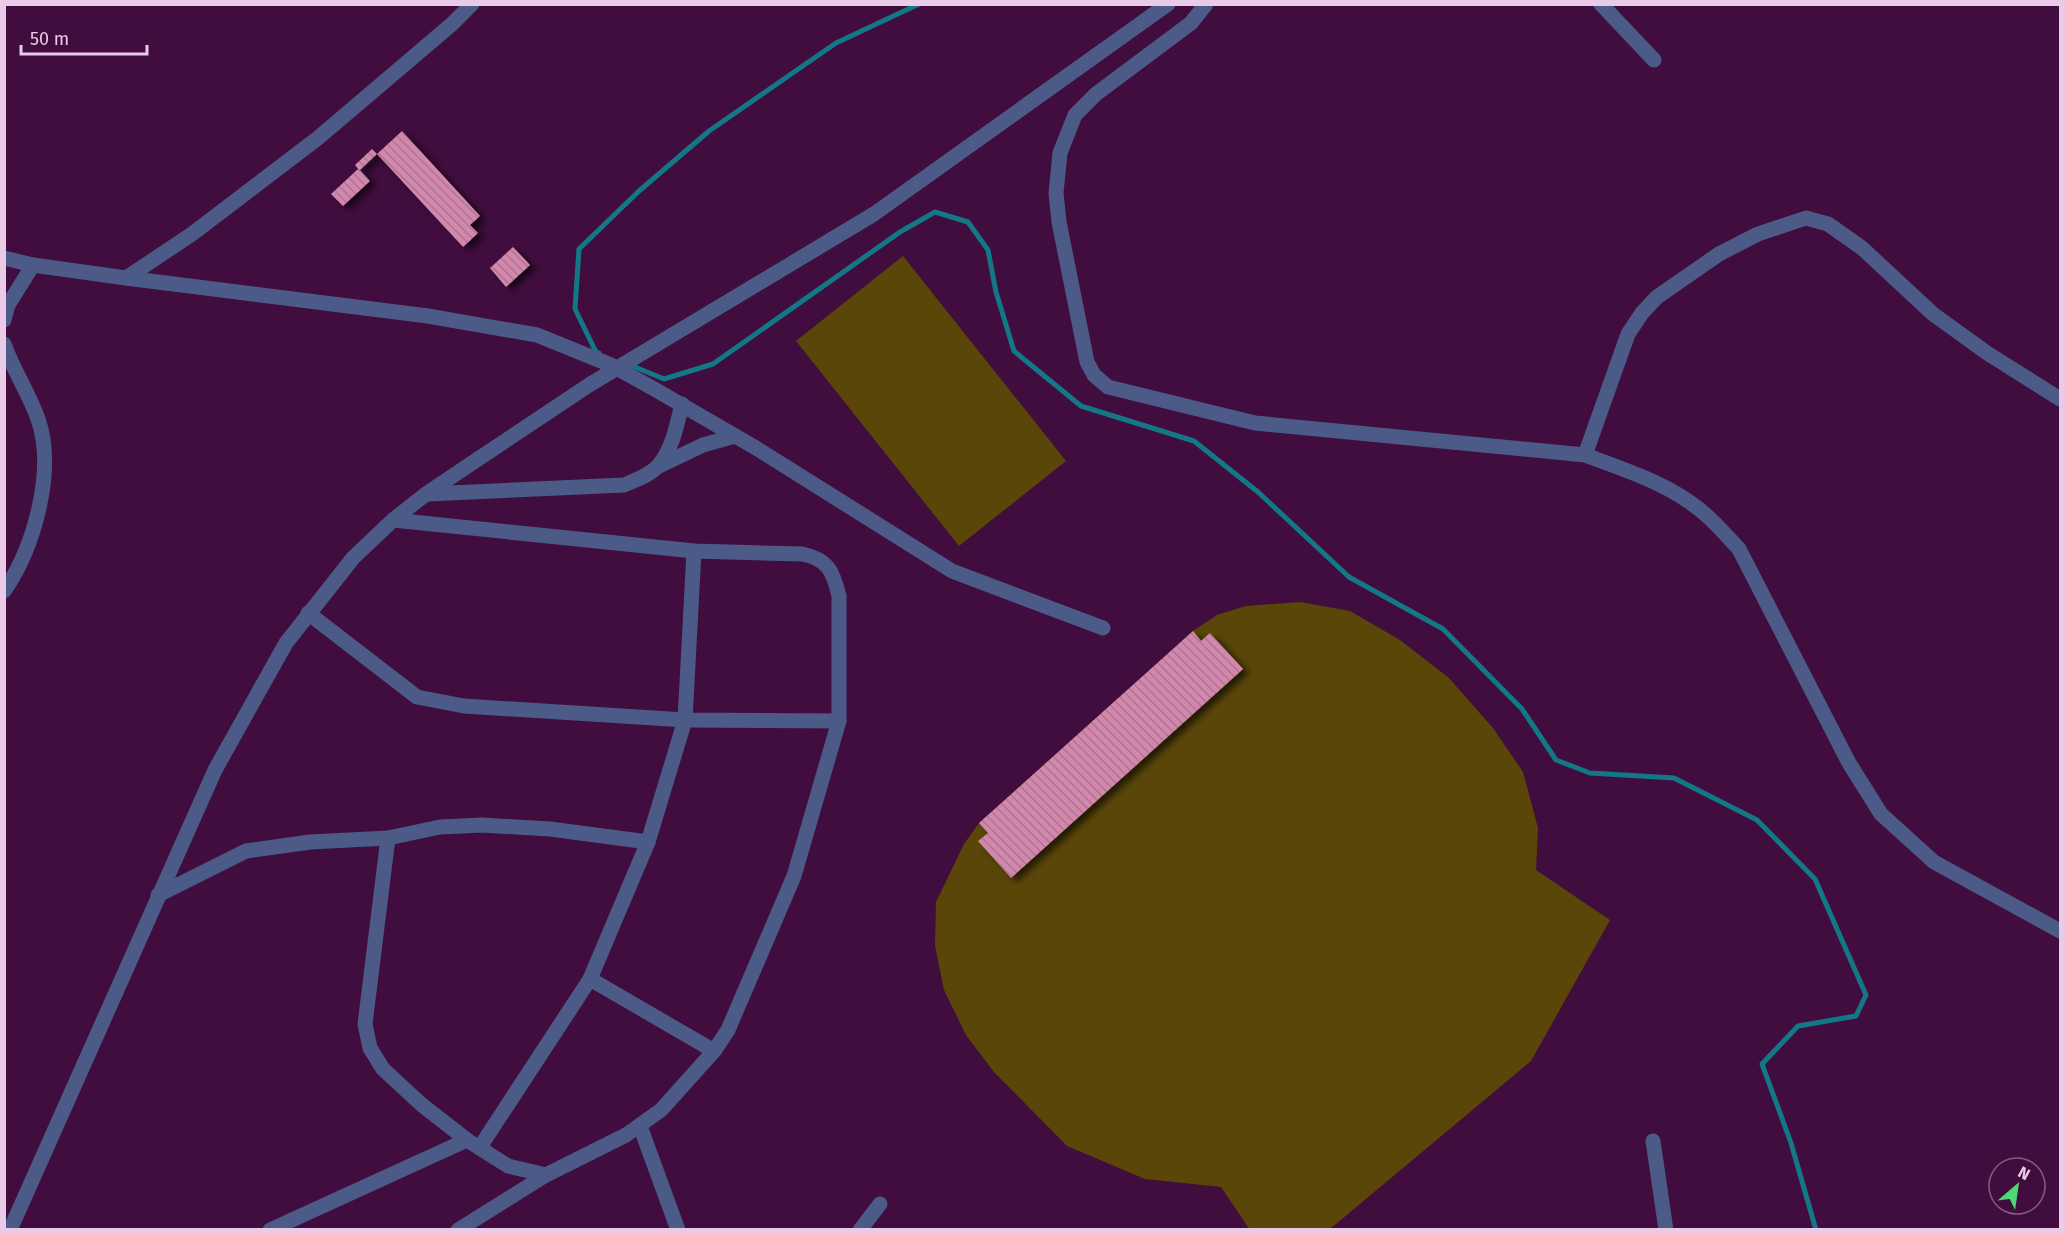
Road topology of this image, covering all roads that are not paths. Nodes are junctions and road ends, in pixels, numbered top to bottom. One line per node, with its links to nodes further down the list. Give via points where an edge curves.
1 (472, 4): 8 (street, via 318,138 192,234)
2 (1168, 4): 16 (street, via 874,214 588,385)
3 (1206, 4): 14 (street, via 1191,23 1096,94 1076,116 1060,153 1056,193 1059,222 1087,362 1095,375 1108,387 1255,423)
4 (1601, 4): 5 (street)
5 (1654, 60)
6 (4, 258): 7 (street)
7 (33, 265): 8 (street); 9 (street, via 13,296)
8 (126, 278): 12 (street, via 428,316 537,335 611,365)
9 (4, 320)
10 (4, 344): 19 (street, via 39,422 45,460 42,497 14,576)
11 (2061, 399): 14 (street, via 1933,314 1862,248 1828,224 1806,218 1758,234 1719,254 1657,297 1642,313 1628,334)
12 (682, 404): 13 (street); 15 (street, via 674,434)
13 (735, 436): 15 (street, via 703,445); 21 (street, via 952,571)
14 (1586, 455): 27 (street, via 1623,468 1688,501 1738,549 1849,763 1881,814 1935,862)
15 (657, 467): 16 (street, via 624,485)
16 (426, 494): 17 (street)
17 (393, 520): 18 (street); 20 (street, via 353,558)
18 (694, 550): 22 (street); 23 (street, via 802,554 824,562 834,577 839,596)
19 (4, 591)
20 (308, 613): 22 (street, via 417,697 464,706); 26 (street, via 286,643 214,770)
21 (1103, 628)
22 (685, 720): 23 (street); 25 (street)
23 (839, 721): 29 (street, via 794,876 739,1008)
24 (388, 838): 25 (street, via 440,827 482,825); 26 (street, via 310,842 246,851); 32 (street, via 365,1024 370,1048 383,1069)
25 (648, 842): 28 (street)
26 (158, 895): 35 (street)
27 (2061, 931)
28 (590, 979): 29 (street); 32 (street)
29 (714, 1051): 30 (street, via 661,1110)
30 (640, 1126): 33 (street); 38 (street)
31 (1653, 1141): 40 (street)
32 (473, 1144): 33 (street, via 508,1166); 36 (street)
33 (546, 1175): 37 (street)
34 (880, 1204): 39 (street)
35 (10, 1230)
36 (270, 1230)
37 (458, 1230)
38 (678, 1230)
39 (860, 1230)
40 (1666, 1230)

